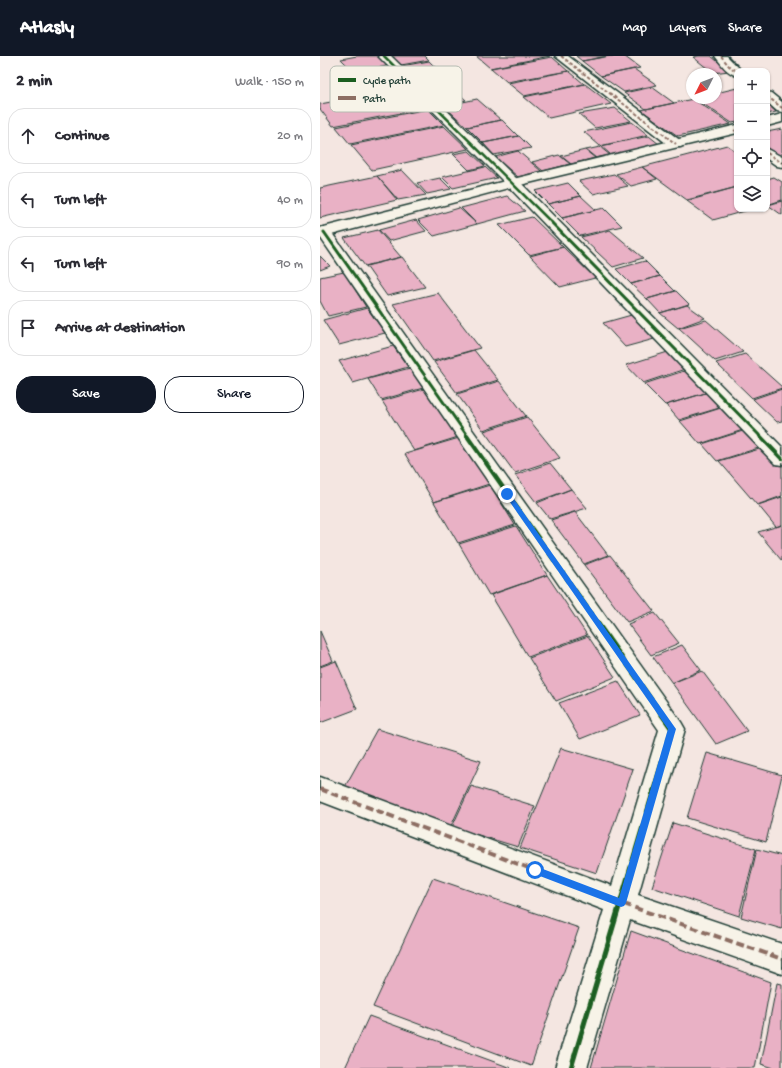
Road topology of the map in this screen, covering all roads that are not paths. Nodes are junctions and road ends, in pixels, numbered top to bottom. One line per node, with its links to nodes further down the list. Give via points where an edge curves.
1 (384, 56): 4 (street)
2 (561, 56): 12 (street)
3 (721, 56): 5 (street)
4 (394, 66)
5 (734, 70)
6 (770, 98): 7 (street)
7 (782, 108)
8 (441, 112): 15 (street)
9 (782, 118): 10 (street)
10 (770, 121)
11 (734, 131): 12 (street)
12 (676, 144): 15 (street)
13 (770, 155): 14 (street)
14 (782, 163)
15 (513, 183): 16 (street); 17 (street)
16 (322, 233): 19 (street, via 672,729)
17 (782, 459)
18 (320, 789): 19 (street)
19 (621, 903): 20 (street); 21 (street)
20 (782, 959)
21 (571, 1068)

